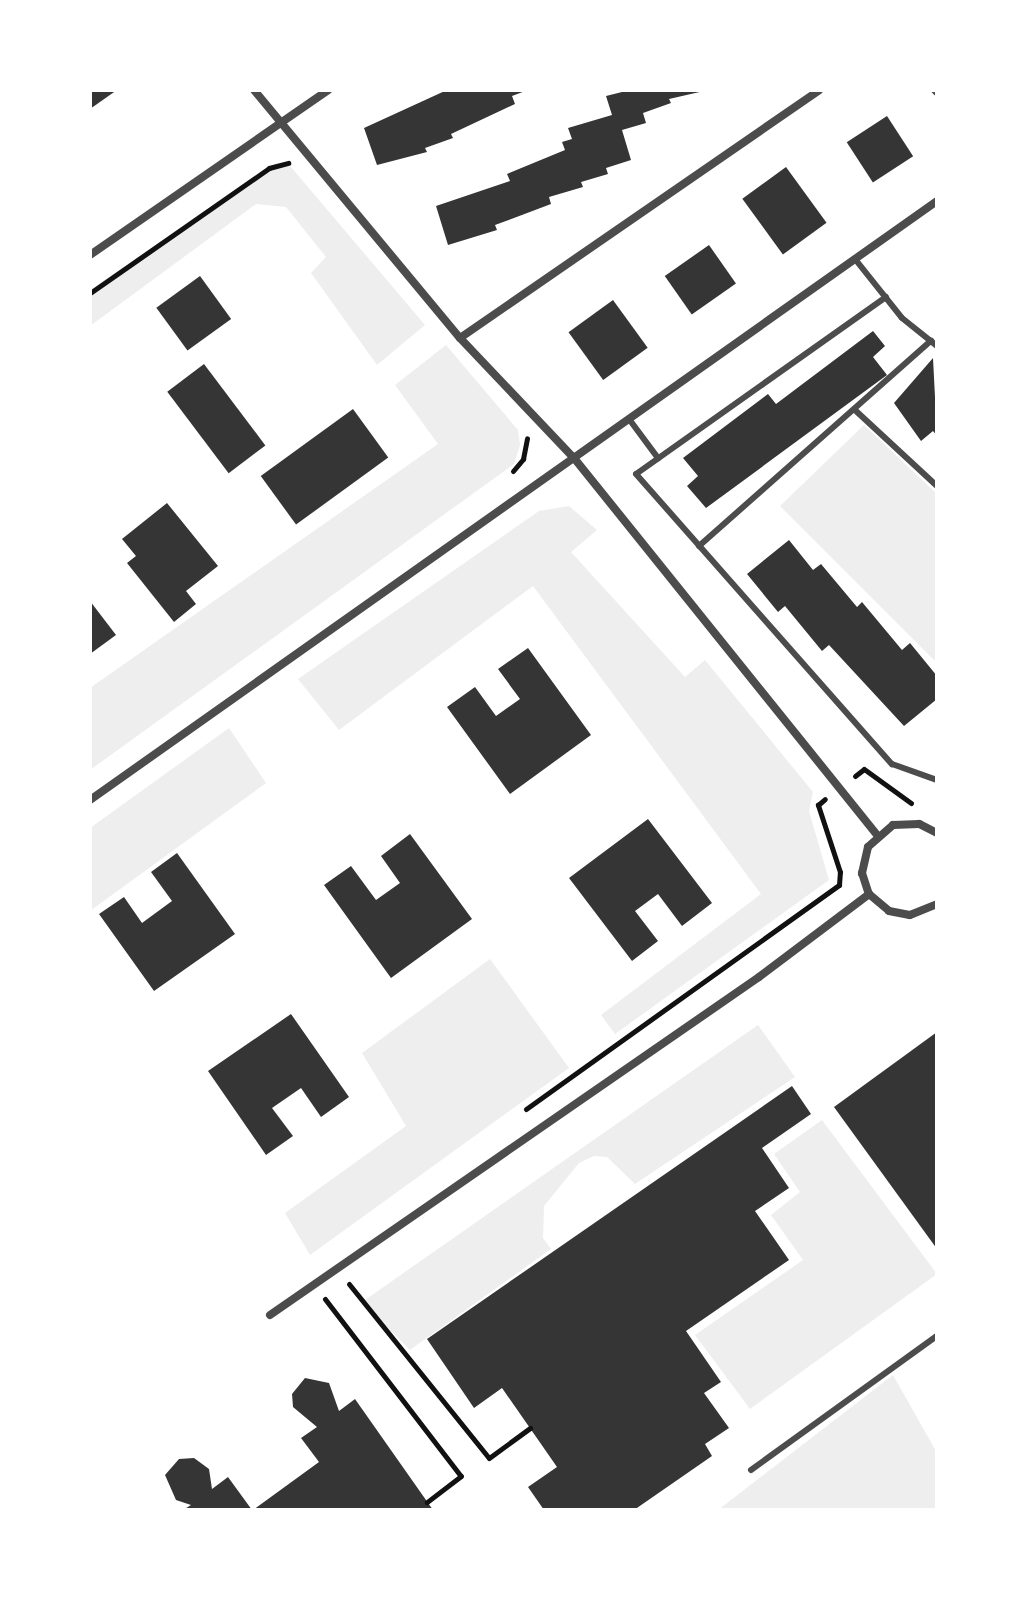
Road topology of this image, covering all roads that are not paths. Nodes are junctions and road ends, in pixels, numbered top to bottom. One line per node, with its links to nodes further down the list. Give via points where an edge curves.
1 (254, 90): 4 (street)
2 (328, 90): 4 (street)
3 (819, 90): 9 (street)
4 (281, 121): 6 (street); 9 (street)
5 (937, 201): 7 (street)
6 (90, 255)
7 (855, 259): 8 (lane); 12 (street)
8 (886, 297): 10 (lane); 14 (lane)
9 (460, 338): 13 (street)
10 (934, 344): 11 (lane)
11 (856, 411): 15 (lane); 16 (lane)
12 (629, 419): 13 (street); 14 (lane)
13 (574, 458): 18 (street); 20 (street)
14 (658, 458): 16 (lane, via 636,474)
15 (937, 486)
16 (699, 546): 17 (lane, via 892,764)
17 (937, 780)
18 (90, 800)
19 (937, 833): 20 (street, via 903,823)
20 (877, 835): 21 (street, via 864,854 862,873)
21 (869, 894): 22 (street, via 889,911 910,915); 23 (street, via 759,977)
22 (937, 904)
23 (270, 1315)
24 (937, 1336): 25 (lane)
25 (751, 1470)

